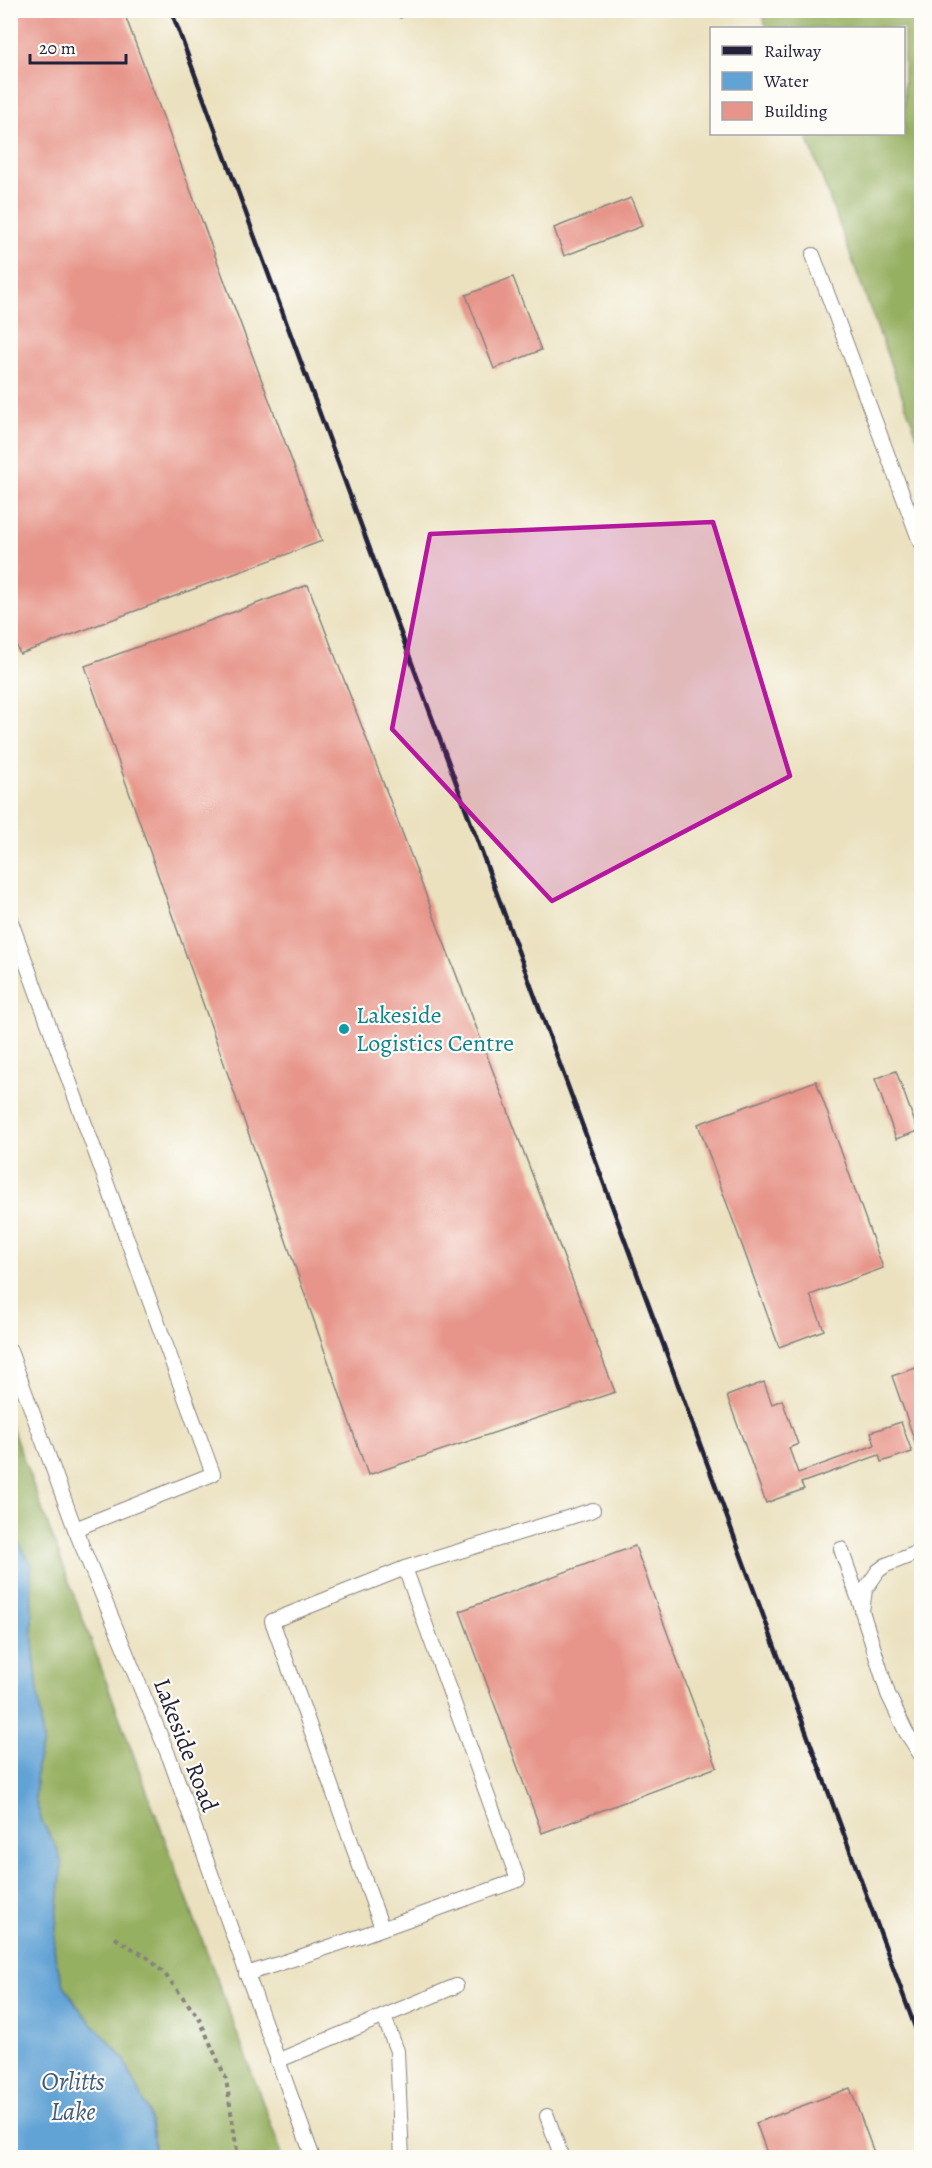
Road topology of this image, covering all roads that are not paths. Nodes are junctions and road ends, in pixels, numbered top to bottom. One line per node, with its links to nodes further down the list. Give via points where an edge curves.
1 (813, 255): 2 (lane)
2 (921, 547)
3 (10, 919): 6 (lane, via 213,1474)
4 (11, 1354): 6 (lane, Lakeside Road)
5 (593, 1510): 9 (lane)
6 (75, 1529): 13 (lane, Lakeside Road, via 170,1759)
7 (841, 1549): 10 (lane)
8 (921, 1551): 10 (lane, via 878,1571 865,1590)
9 (405, 1568): 12 (lane, via 272,1621); 12 (lane, via 518,1880)
10 (862, 1611): 11 (lane, via 888,1694)
11 (921, 1757)
12 (382, 1928): 13 (lane)
13 (246, 1974): 16 (lane, Lakeside Road)
14 (456, 1986): 15 (lane)
15 (384, 2017): 16 (lane); 19 (lane, via 397,2051)
16 (277, 2061): 18 (lane, Lakeside Road)
17 (547, 2116): 20 (lane)
18 (313, 2157)
19 (402, 2157)
20 (562, 2157)

